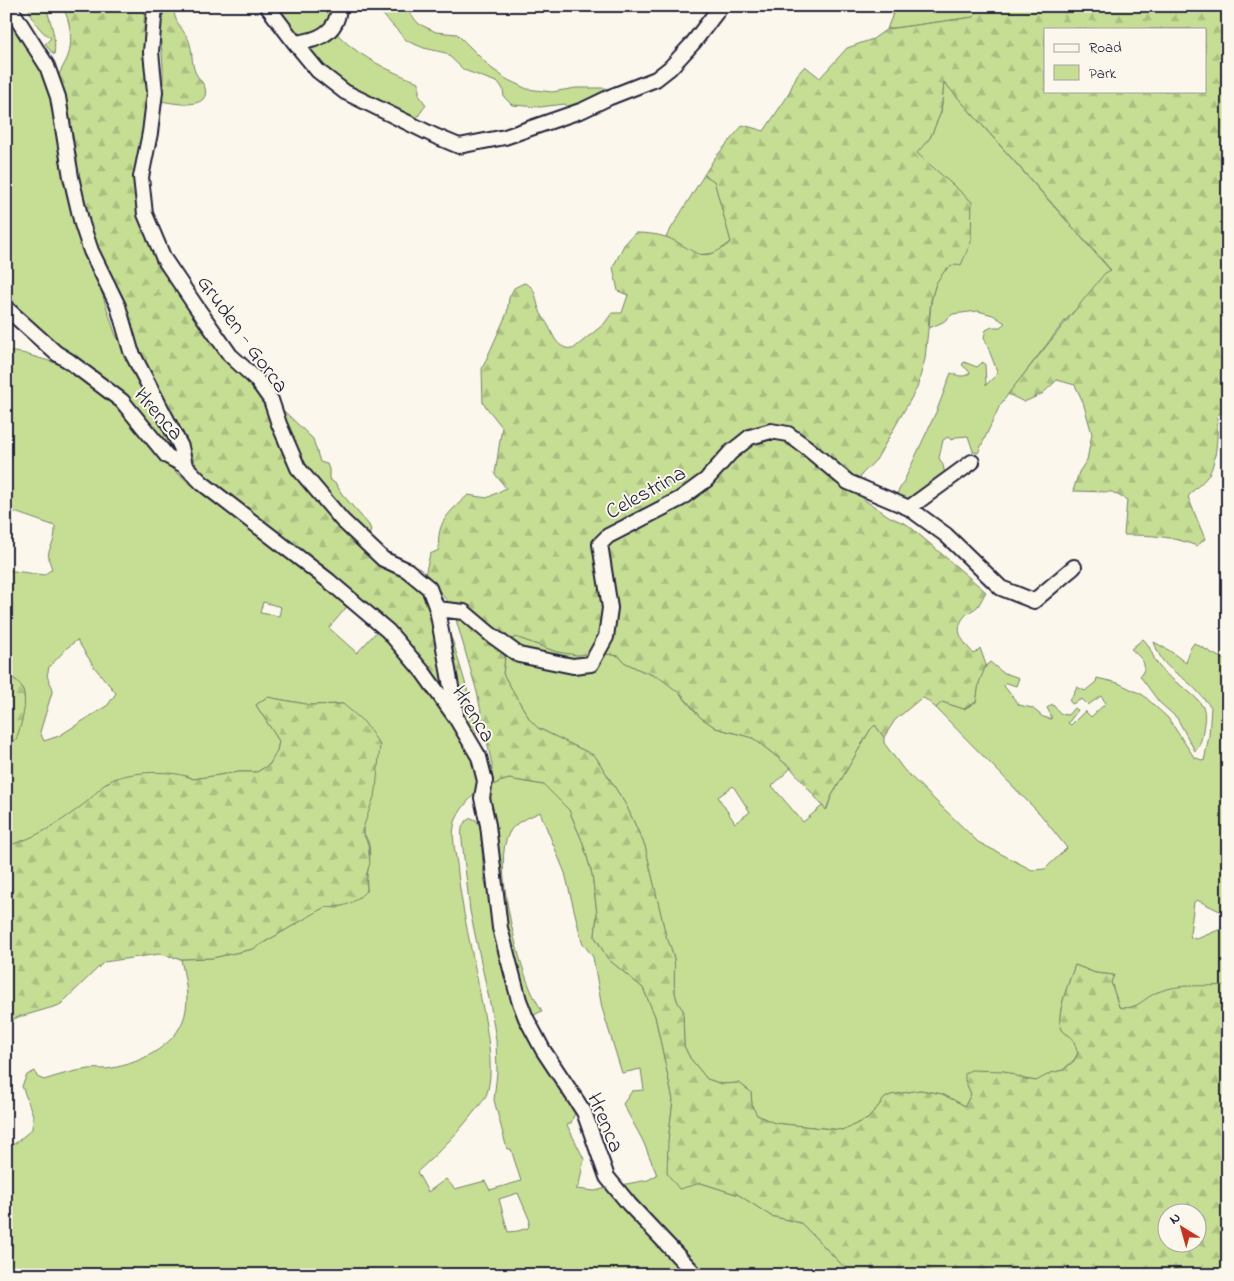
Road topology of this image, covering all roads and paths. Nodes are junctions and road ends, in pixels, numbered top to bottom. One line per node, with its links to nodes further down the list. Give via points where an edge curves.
1 (9, 6): 9 (street, via 47,66 58,98 71,177 88,242 118,306 131,351 181,447)
2 (155, 6): 12 (street, Gruden - Gorca, via 151,52 155,92 141,177 144,214 164,259 230,355 256,379 271,400 298,468 342,520 383,559 407,570 429,588)
3 (267, 6): 6 (street)
4 (339, 6): 6 (street, via 337,19 326,35)
5 (721, 6): 6 (street, via 693,43 656,79 583,110 505,137 459,146 345,92 318,70)
6 (295, 43)
7 (6, 308): 9 (street, Hrenca, via 56,353 122,401 168,456)
8 (972, 462): 10 (street)
9 (186, 466): 13 (street, Hrenca, via 202,483 329,581 388,632 423,672)
10 (908, 508): 11 (street, via 946,535 1001,588 1034,601); 12 (street, Celestrina, via 848,482 788,434 771,432 750,437 730,453 706,480 680,499 608,536 600,544 610,608 606,637 591,664 573,666 519,654 464,612)
11 (1074, 567)
12 (437, 609): 13 (street, Gruden - Gorca)
13 (456, 718): 14 (street, Hrenca, via 479,758 485,781 482,798 500,928 526,1018 584,1112 607,1177)
14 (696, 1275)

